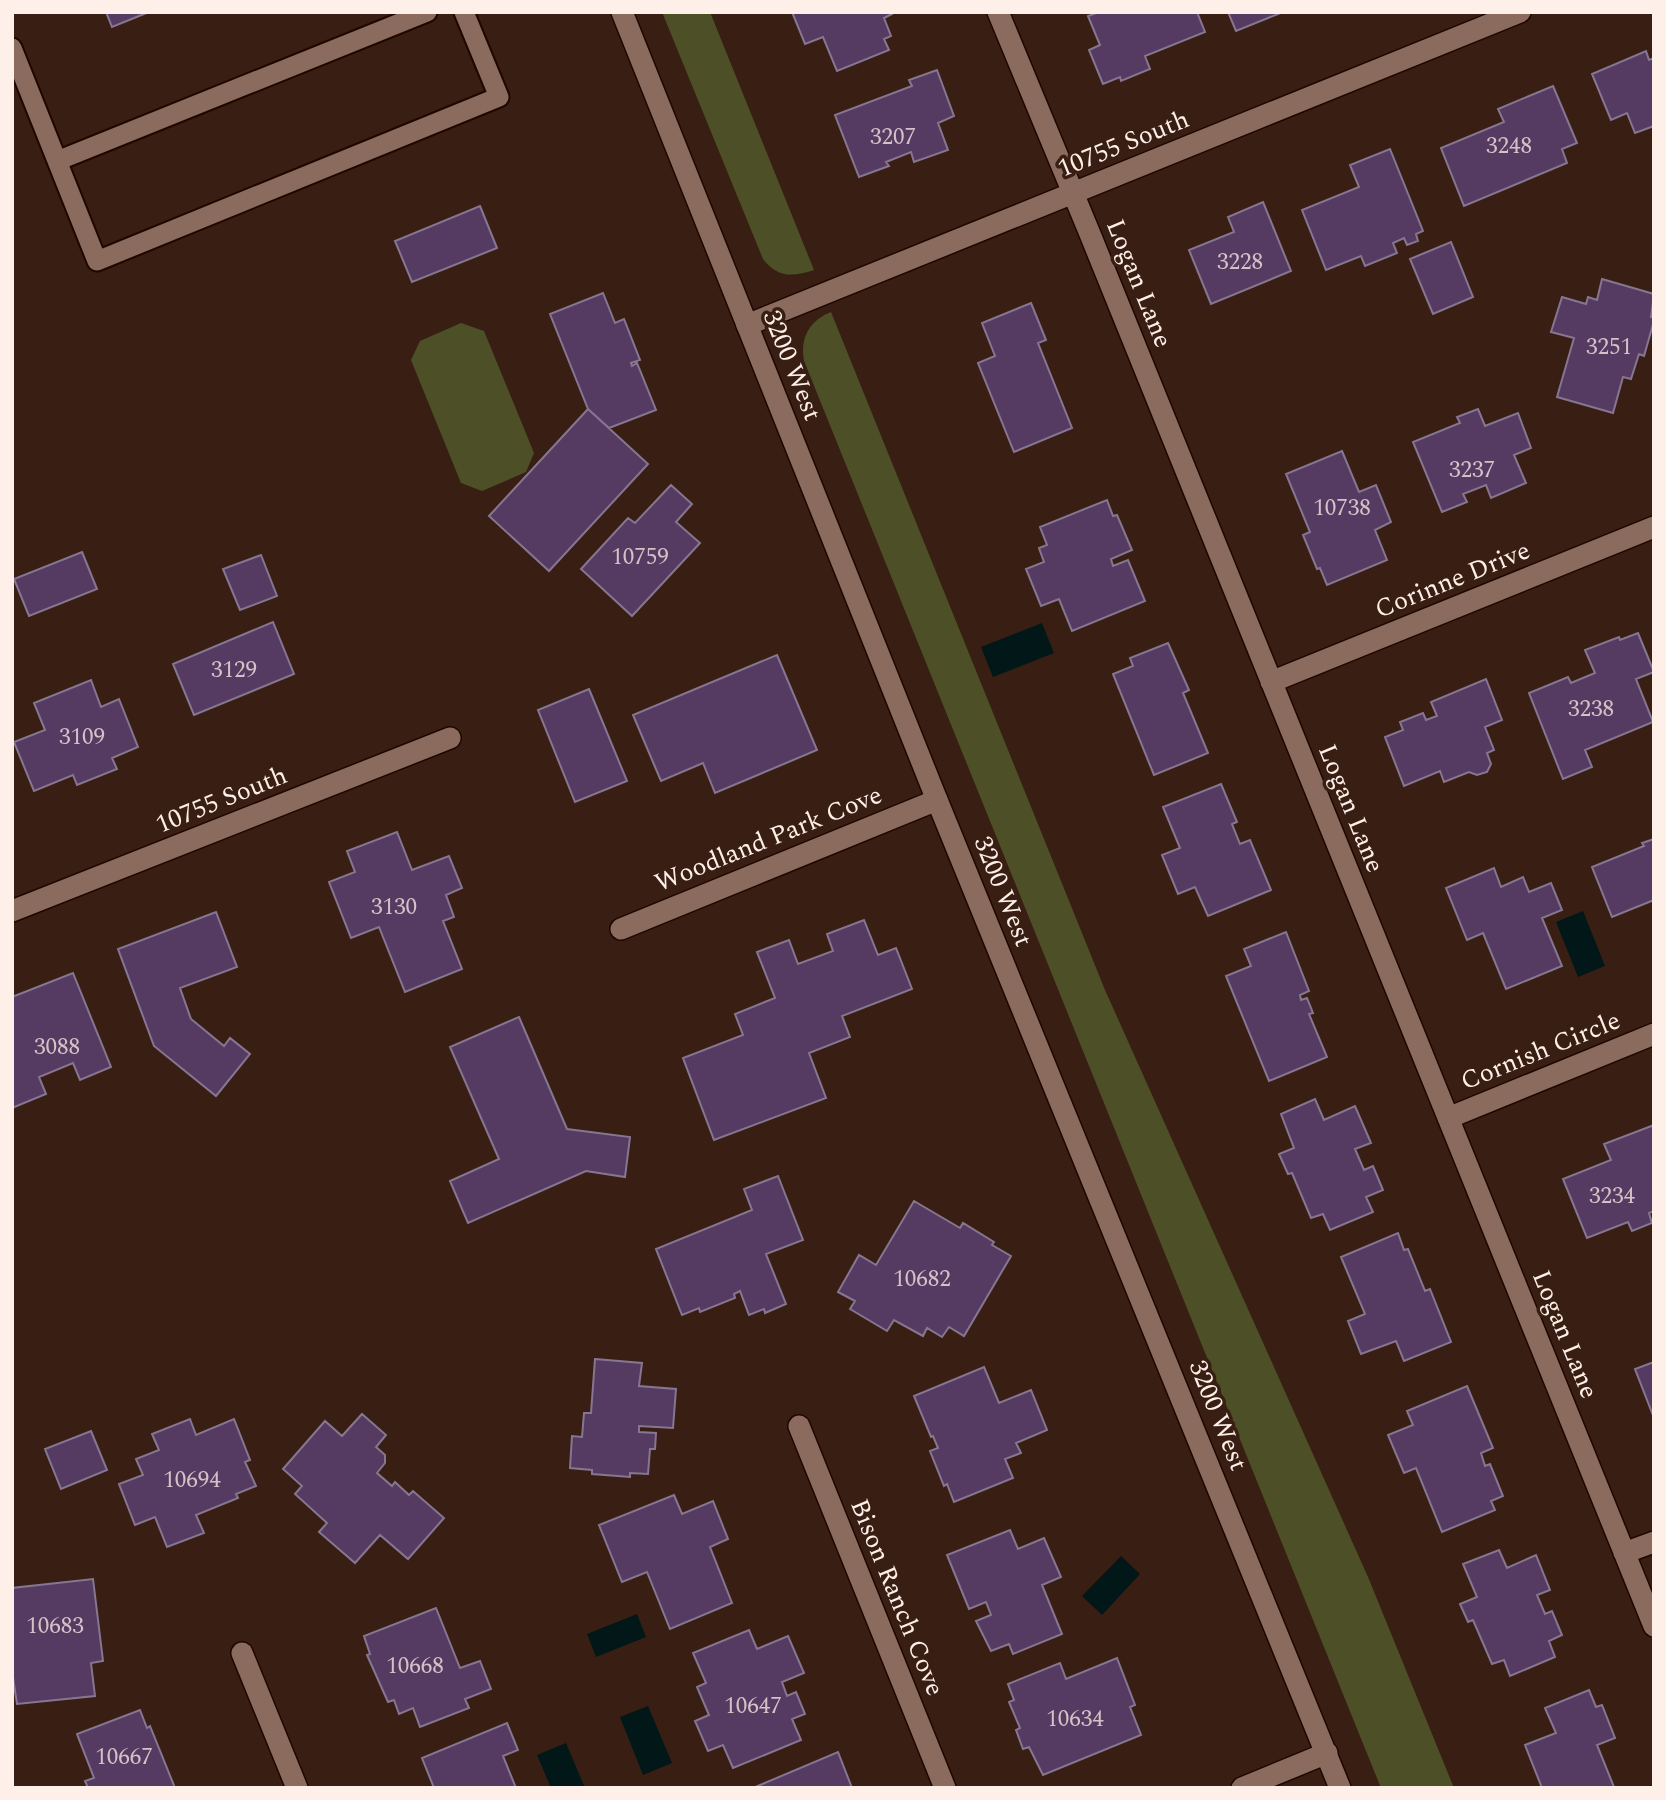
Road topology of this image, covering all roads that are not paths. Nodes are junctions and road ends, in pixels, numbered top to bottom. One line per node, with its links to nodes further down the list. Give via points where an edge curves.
1 (427, 12): 7 (lane)
2 (464, 12): 7 (lane, via 499,97 97,261)
3 (622, 12): 9 (street, 3200 West)
4 (998, 12): 8 (street, Logan Lane)
5 (1520, 12): 8 (street, 10755 South)
6 (12, 48): 7 (lane)
7 (57, 161)
8 (1073, 194): 9 (street, 10755 South); 11 (street, Logan Lane)
9 (747, 325): 13 (street, 3200 West)
10 (1654, 527): 11 (street, Corinne Drive)
11 (1271, 682): 17 (street, Logan Lane)
12 (450, 738): 14 (street, 10755 South)
13 (937, 800): 15 (street, Woodland Park Cove); 23 (street, 3200 West)
14 (12, 911)
15 (621, 929)
16 (1654, 1034): 17 (street, Cornish Circle)
17 (1448, 1118): 20 (street, Logan Lane)
18 (799, 1426): 25 (street, Bison Ranch Cove)
19 (1654, 1542): 20 (street)
20 (1624, 1553): 21 (street, Logan Lane)
21 (1654, 1626)
22 (242, 1653): 24 (street)
23 (1326, 1754): 26 (street); 27 (street, 3200 West)
24 (296, 1788)
25 (945, 1788)
26 (1242, 1788)
27 (1340, 1788)

